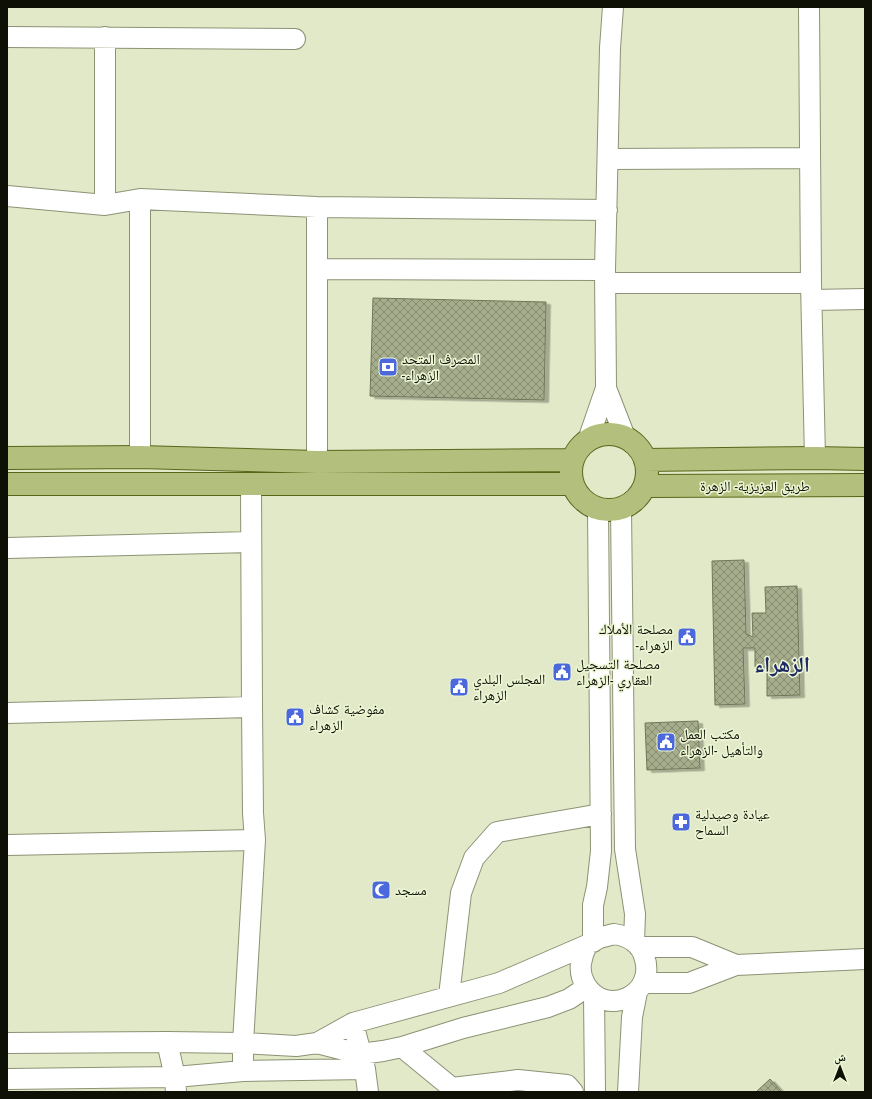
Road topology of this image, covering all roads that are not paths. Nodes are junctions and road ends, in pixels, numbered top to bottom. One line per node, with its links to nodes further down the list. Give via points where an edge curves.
1 (613, 7): 6 (street)
2 (809, 7): 7 (street)
3 (7, 37): 4 (street)
4 (105, 37): 5 (street); 10 (street)
5 (295, 38)
6 (608, 158): 7 (street); 12 (street)
7 (810, 158): 15 (street)
8 (7, 196): 10 (street)
9 (140, 199): 10 (street); 11 (street); 20 (street)
10 (105, 205)
11 (317, 207): 12 (street); 13 (street)
12 (607, 210): 14 (street)
13 (317, 269): 14 (street); 26 (street)
14 (606, 277): 15 (street); 17 (street)
15 (811, 292): 16 (street); 22 (street)
16 (865, 299)
17 (606, 388): 18 (street); 19 (street)
18 (625, 437): 19 (main road, via 612,434); 25 (main road, via 637,446)
19 (588, 440): 24 (main road, via 578,448)
20 (140, 457): 21 (main road); 26 (main road)
21 (7, 458)
22 (815, 458): 23 (main road, طريق العزيزية- الزهرة); 25 (main road, طريق العزيزية- الزهرة)
23 (865, 459)
24 (572, 460): 26 (main road); 29 (main road)
25 (645, 460): 31 (main road)
26 (317, 462)
27 (7, 484): 28 (main road)
28 (250, 484): 29 (main road); 34 (street)
29 (572, 484): 32 (main road, via 582,500)
30 (865, 485): 31 (main road, طريق العزيزية- الزهرة)
31 (645, 486): 33 (main road, via 635,500)
32 (598, 509): 33 (main road); 38 (street)
33 (621, 509): 42 (street, via 625,848)
34 (250, 542): 35 (street); 36 (street)
35 (7, 548)
36 (252, 706): 37 (street); 39 (street)
37 (7, 712)
38 (601, 814): 41 (street, via 601,851); 47 (street, via 497,832 474,858 461,893)
39 (255, 840): 40 (street); 51 (street)
40 (7, 845)
41 (590, 943): 42 (street, via 614,934); 46 (street, via 581,964 581,972); 47 (street, via 499,983)
42 (637, 944): 44 (street, via 692,948); 45 (street, via 643,953 647,968)
43 (865, 959): 44 (street)
44 (736, 965): 45 (street, via 689,983)
45 (640, 987): 46 (street, via 631,996 616,1001 601,998); 62 (street, via 632,1017)
46 (591, 991): 53 (street, via 548,1007 463,1028); 61 (street)
47 (449, 996): 48 (street)
48 (353, 1023): 52 (street); 54 (street)
49 (167, 1042): 50 (street); 51 (street); 57 (street)
50 (7, 1043)
51 (243, 1043): 52 (street, via 296,1046); 55 (street)
52 (317, 1044): 54 (street)
53 (402, 1047): 54 (street, via 383,1051); 58 (street)
54 (362, 1062): 55 (street); 59 (street)
55 (243, 1071): 57 (street)
56 (7, 1078): 57 (street)
57 (175, 1084)
58 (452, 1090): 60 (street, via 518,1080 567,1085)
59 (368, 1092)
60 (573, 1092)
61 (595, 1092)
62 (628, 1092)

